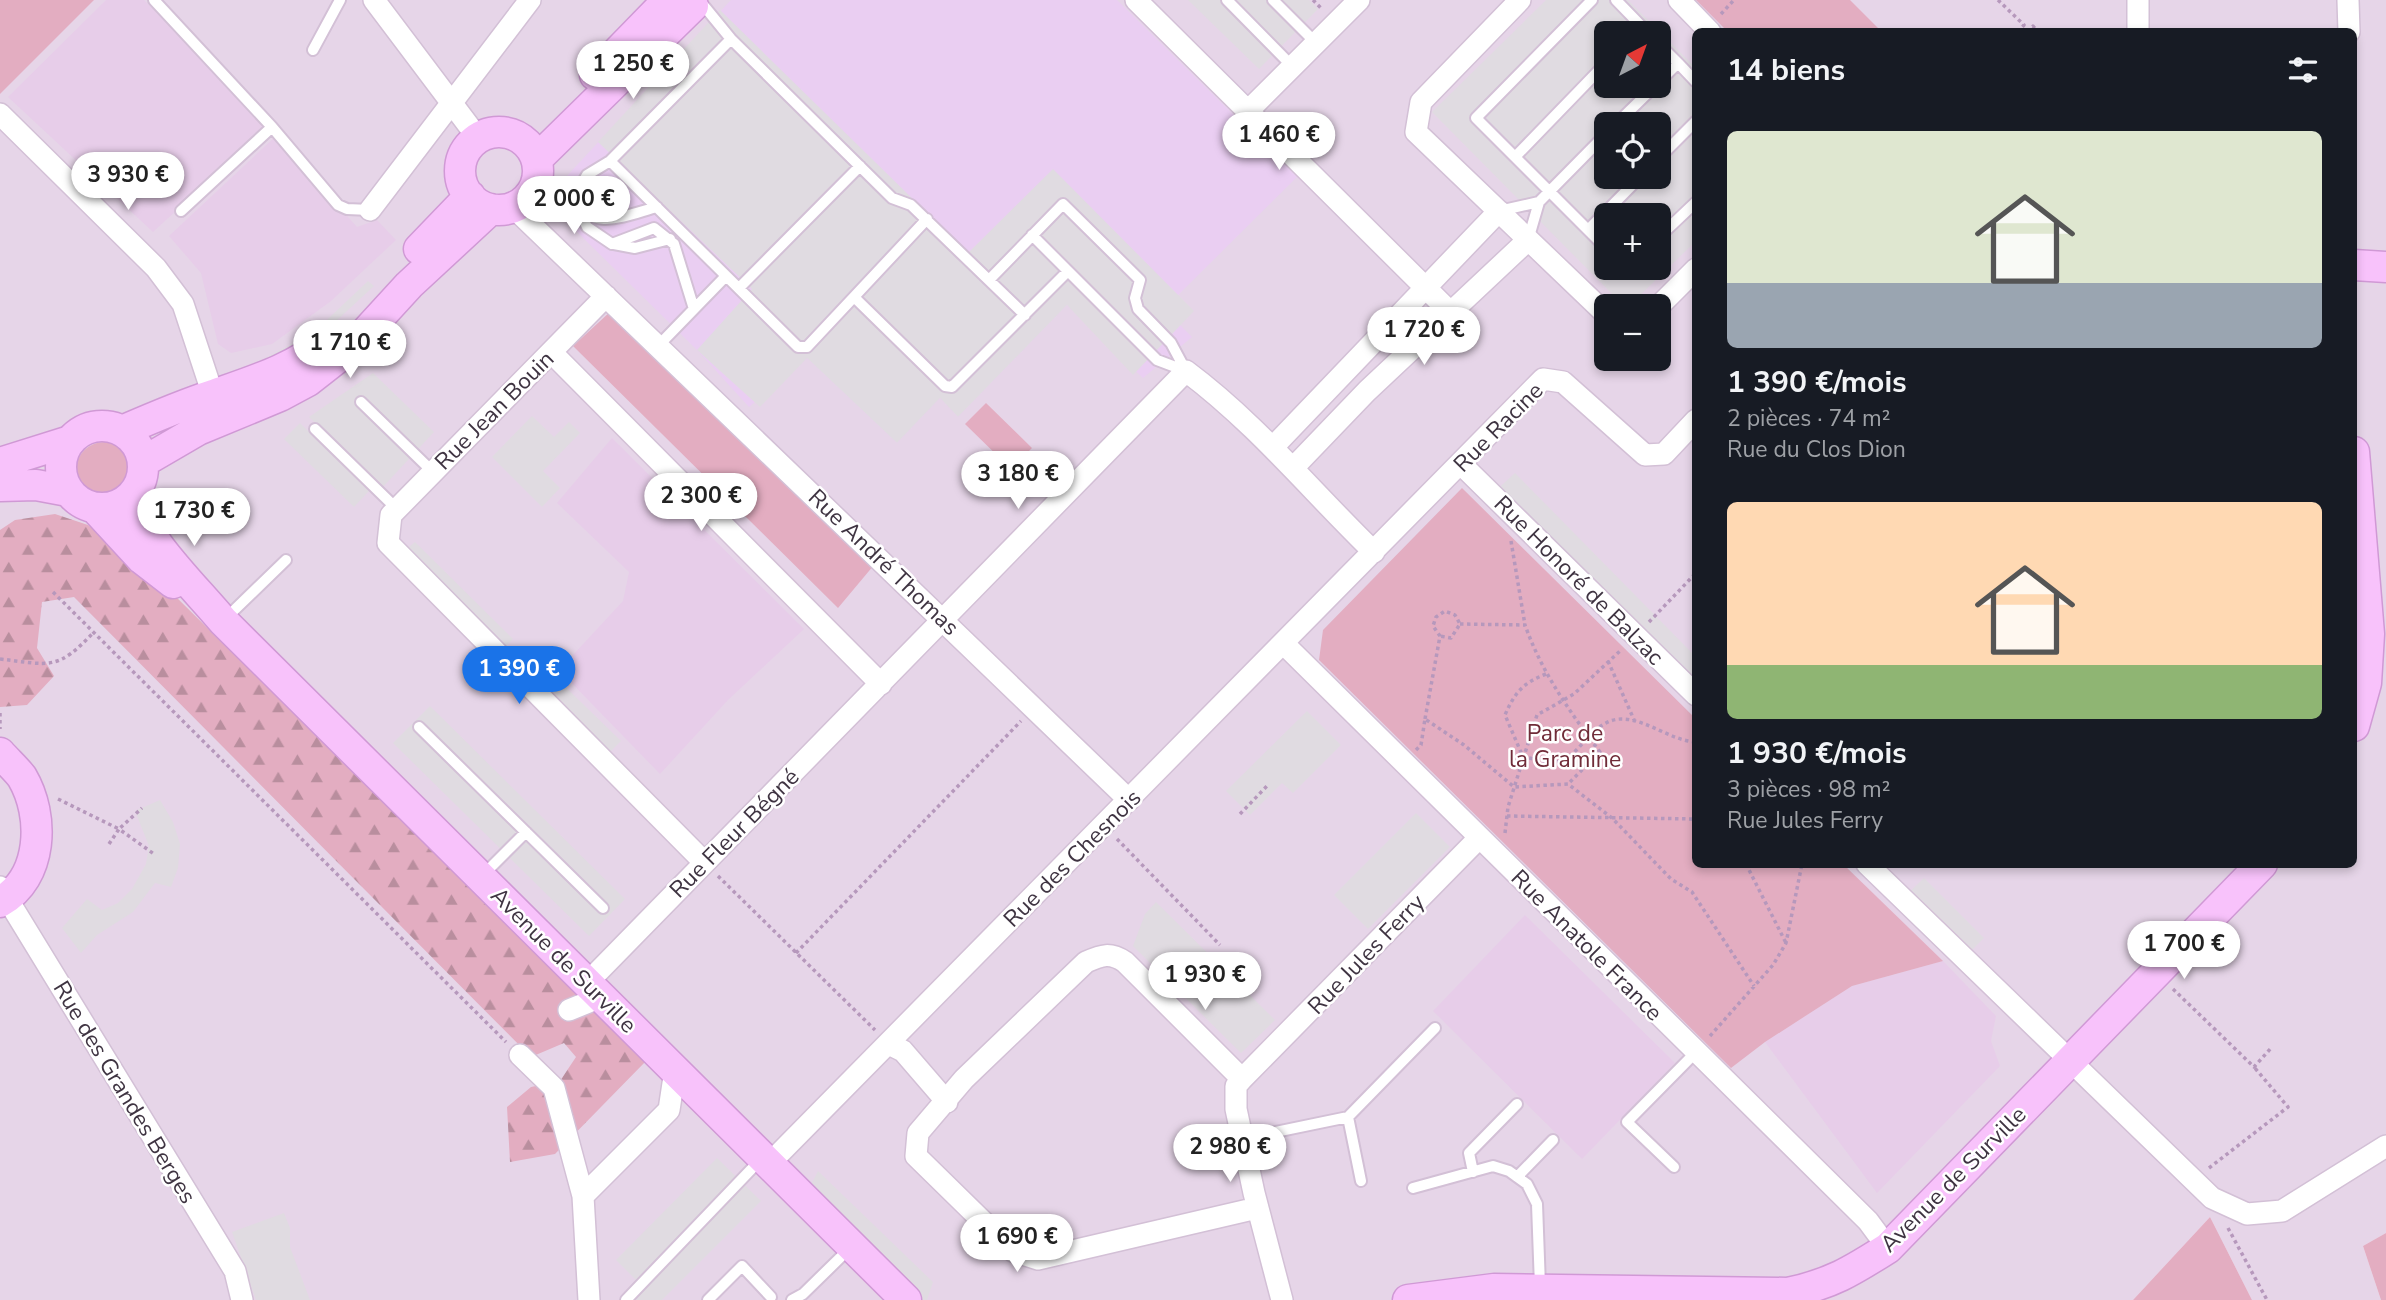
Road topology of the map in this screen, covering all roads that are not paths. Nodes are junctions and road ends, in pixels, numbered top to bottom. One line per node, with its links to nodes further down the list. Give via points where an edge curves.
1 (154, 0): 35 (lane)
2 (340, 0): 22 (lane)
3 (374, 0): 30 (street)
4 (530, 0): 30 (street)
5 (1136, 0): 31 (street)
6 (1227, 0): 25 (lane)
7 (1273, 0): 21 (lane)
8 (1359, 0): 21 (street)
9 (1520, 0): 51 (street, via 1422,102 1416,132)
10 (1592, 0): 40 (lane, via 1476,118)
11 (1616, 0): 16 (lane)
12 (1679, 0): 17 (street)
13 (2138, 0): 18 (street)
14 (2348, 0): 19 (street)
15 (693, 2): 20 (lane); 39 (street)
16 (1634, 21)
17 (1706, 28)
18 (2138, 28)
19 (2349, 28)
20 (731, 39): 41 (lane); 42 (lane)
21 (1316, 43): 25 (street)
22 (313, 50)
23 (1671, 57): 24 (lane)
24 (1678, 64): 26 (lane); 28 (lane)
25 (1293, 67): 31 (street)
26 (1671, 71)
27 (1594, 75): 40 (lane)
28 (1692, 78)
29 (1643, 98): 32 (lane)
30 (452, 102): 36 (street); 49 (street)
31 (1248, 111): 70 (street)
32 (1628, 112)
33 (0, 114): 81 (street, via 162,277 183,304)
34 (1692, 125): 38 (lane)
35 (272, 127): 49 (lane, via 338,205); 50 (lane)
36 (478, 138): 39 (street, via 502,131); 46 (street, via 468,147 460,172)
37 (1594, 146): 44 (lane)
38 (1671, 146)
39 (531, 150): 46 (street, via 537,182 524,201)
40 (1515, 157): 44 (lane)
41 (610, 161): 48 (lane); 52 (lane, via 587,175 573,199)
42 (860, 166): 54 (lane, via 892,198 911,205); 69 (lane)
43 (1628, 189): 57 (lane)
44 (1549, 191): 45 (lane); 57 (lane)
45 (1539, 202): 51 (lane); 61 (lane)
46 (491, 204): 72 (street, Rue André Thomas); 81 (street, via 307,358); 88 (street, via 354,345 307,381 198,430)
47 (1692, 206): 55 (lane)
48 (657, 207): 53 (lane); 67 (lane)
49 (370, 210)
50 (181, 211)
51 (1499, 211): 61 (street); 70 (street)
52 (580, 212): 53 (lane, via 602,222); 62 (lane, via 587,227)
53 (636, 213): 56 (lane)
54 (927, 219): 68 (lane); 73 (lane)
55 (1671, 226)
56 (654, 228): 60 (lane); 62 (lane)
57 (1588, 230): 59 (lane)
58 (1032, 235): 65 (lane); 68 (lane); 80 (lane, via 1063,204 1140,280 1135,298 1138,309 1171,344)
59 (1594, 236)
60 (670, 239): 62 (lane, via 635,248); 75 (lane)
61 (1528, 240): 74 (street); 76 (street)
62 (611, 244)
63 (2357, 265): 64 (street)
64 (2386, 267)
65 (1068, 271): 77 (lane); 80 (lane, via 1157,360)
66 (1692, 273): 71 (street)
67 (726, 276): 69 (lane); 75 (lane)
68 (989, 280): 77 (lane)
69 (739, 288): 73 (lane, via 798,347 807,347)
70 (1424, 289): 76 (street); 87 (street)
71 (1671, 294)
72 (606, 296): 78 (street, Rue André Thomas); 79 (street, Rue Jean Bouin)
73 (854, 297): 77 (lane, via 945,386 952,387)
74 (1594, 303)
75 (694, 309): 78 (lane)
76 (1451, 313): 91 (street)
77 (1025, 315)
78 (659, 345): 101 (street, Rue André Thomas)
79 (551, 352): 92 (street, Rue Jean Bouin); 105 (street)
80 (1186, 371): 87 (street); 101 (street, Rue Fleur Bégné)
81 (214, 395): 85 (street)
82 (361, 402): 92 (lane)
83 (1692, 424): 90 (street, Rue Racine, via 1664,454 1645,455 1563,382 1543,379)
84 (314, 429): 97 (lane)
85 (122, 431): 86 (street, via 94,426); 88 (street, via 139,449)
86 (70, 441): 89 (street); 94 (street, via 61,465)
87 (1274, 446): 91 (street)
88 (143, 462): 95 (street, via 139,487)
89 (0, 463)
90 (1461, 464): 99 (street, Rue Racine); 106 (street, Rue Honoré de Balzac)
91 (1294, 467): 99 (street)
92 (433, 472): 97 (street, Rue Jean Bouin)
93 (0, 486): 94 (street, Avenue de Surville, via 36,485)
94 (68, 491): 96 (street, Avenue de Surville)
95 (131, 498): 96 (street, via 108,509); 102 (street, Avenue de Surville, via 156,543)
96 (95, 508): 102 (street, Avenue de Surville, via 142,559)
97 (393, 518): 114 (street, via 388,543 401,559)
98 (2357, 525): 103 (street)
99 (1374, 552): 104 (street, Rue des Chesnois)
100 (285, 560): 102 (lane)
101 (944, 619): 105 (street, Rue Fleur Bégné); 111 (street, Rue André Thomas, via 1032,710)
102 (223, 621): 117 (street, Avenue de Surville)
103 (2361, 623): 107 (street, via 2371,684)
104 (1284, 644): 111 (street, Rue des Chesnois); 113 (street, Rue Anatole France)
105 (881, 684): 114 (street, Rue Fleur Bégné)
106 (1692, 691)
107 (2357, 719)
108 (419, 727): 112 (lane)
109 (0, 753): 118 (street, via 21,776 35,807 37,837 22,884)
110 (0, 780): 118 (street, via 17,811 19,836)
111 (1129, 800): 123 (street, Rue des Chesnois)
112 (526, 832): 117 (lane); 119 (lane)
113 (1486, 845): 124 (street, Rue Anatole France); 128 (street, Rue Jules Ferry)
114 (704, 862): 120 (street, Rue Fleur Bégné)
115 (1874, 868): 126 (street)
116 (2258, 868): 126 (street, Avenue de Surville)
117 (481, 877): 120 (street, Avenue de Surville)
118 (2, 892): 148 (street, Rue des Grandes Berges, via 235,1270)
119 (603, 908)
120 (594, 990): 121 (street); 127 (street, Avenue de Surville)
121 (569, 1010)
122 (1435, 1028): 131 (lane)
123 (889, 1044): 129 (street, via 903,1051); 135 (street, Rue des Chesnois)
124 (1696, 1052): 136 (lane, via 1627,1122); 144 (street, Rue Anatole France, via 1868,1221)
125 (520, 1055): 141 (street, via 554,1088)
126 (2070, 1061): 134 (street, via 2212,1198 2247,1214 2282,1211); 144 (street, Avenue de Surville)
127 (675, 1070): 135 (street, Avenue de Surville); 141 (street, via 669,1110)
128 (1242, 1079): 129 (street, via 1125,962 1114,955 1101,955 1076,971 964,1079); 132 (street, via 1235,1096)
129 (947, 1102): 142 (street, via 918,1133 916,1156 1013,1251 1038,1259)
130 (1517, 1104): 137 (lane, via 1469,1153)
131 (1348, 1117): 132 (lane); 139 (lane)
132 (1242, 1139): 142 (street)
133 (1553, 1140): 138 (lane)
134 (2386, 1146)
135 (766, 1161): 143 (street, Avenue de Surville); 150 (lane)
136 (1674, 1167)
137 (1473, 1172): 138 (lane, via 1493,1167); 140 (lane)
138 (1517, 1177): 145 (lane, via 1527,1184 1537,1204)
139 (1361, 1181)
140 (1413, 1188)
141 (583, 1196): 149 (street)
142 (1257, 1208): 154 (street)
143 (852, 1246): 152 (lane); 153 (street, Avenue de Surville)
144 (1888, 1248): 146 (street, Avenue de Surville, via 1824,1286 1788,1293)
145 (1540, 1289): 146 (street, Avenue de Surville); 155 (street, Avenue de Surville, via 1494,1289)
146 (1722, 1295)
147 (773, 1299): 151 (lane, via 742,1265)
148 (242, 1300)
149 (589, 1300)
150 (625, 1300)
151 (708, 1300)
152 (792, 1300)
153 (906, 1300)
154 (1282, 1300)
155 (1408, 1300)

